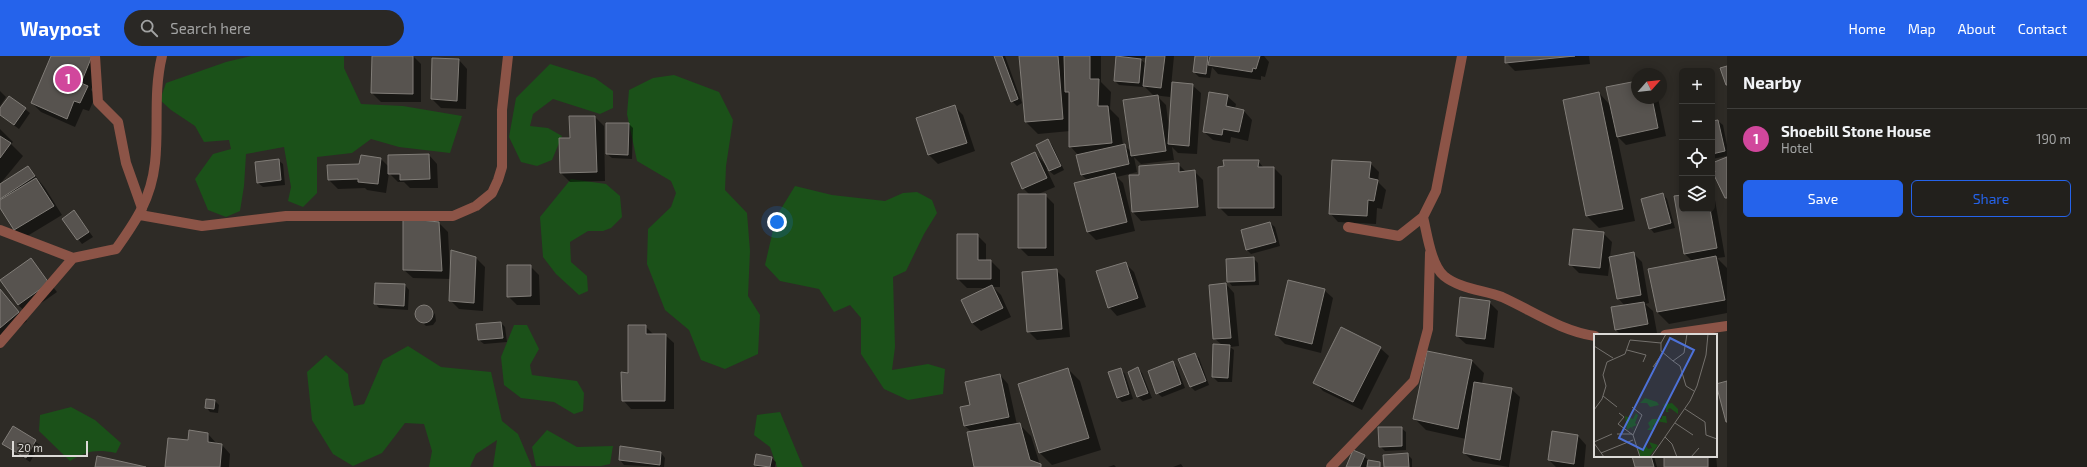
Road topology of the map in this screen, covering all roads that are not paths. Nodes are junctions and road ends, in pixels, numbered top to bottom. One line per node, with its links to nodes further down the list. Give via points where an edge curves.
1 (95, 56): 5 (street, via 98,102 118,122 126,163)
2 (162, 56): 5 (street, via 156,92 156,163 151,187)
3 (508, 56): 5 (street, via 502,110 502,167 492,193 476,206 453,216 286,216 202,226)
4 (1462, 56): 6 (street, via 1436,191)
5 (141, 212): 10 (street, via 116,249)
6 (1423, 217): 7 (street, via 1398,236); 9 (street)
7 (1348, 227)
8 (0, 230): 10 (street)
9 (1430, 253): 13 (street, via 1444,276 1501,297 1554,324); 15 (street, via 1428,329 1414,381)
10 (73, 258): 14 (street)
11 (1727, 326): 12 (street)
12 (1672, 334)
13 (1594, 336)
14 (0, 343)
15 (1331, 467)

